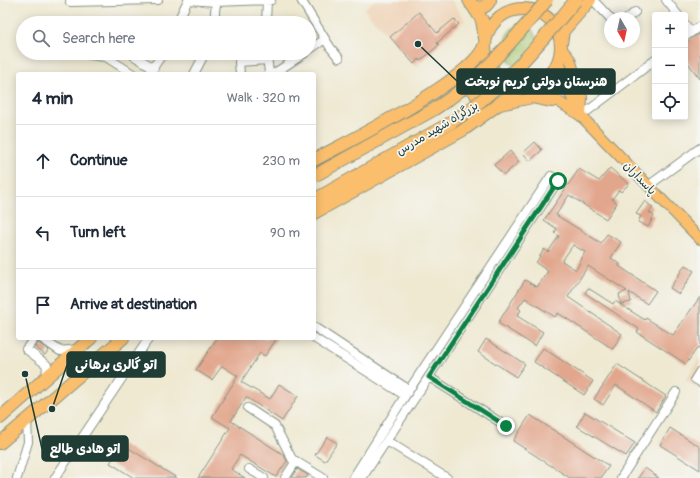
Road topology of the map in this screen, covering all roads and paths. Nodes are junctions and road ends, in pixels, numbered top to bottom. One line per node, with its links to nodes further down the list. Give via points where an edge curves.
1 (158, 0): 15 (street)
2 (188, 0): 16 (street); 21 (street)
3 (268, 0): 4 (street); 16 (street); 23 (street)
4 (271, 0)
5 (301, 0): 24 (street)
6 (490, 0): 17 (highway, via 482,8)
7 (496, 0): 18 (highway)
8 (530, 0): 18 (highway)
9 (547, 0): 55 (highway, بزرگراه شهید مدرس, bridge, via 500,56 458,93 433,110)
10 (575, 0): 11 (highway); 57 (highway, بزرگراه شهید مدرس, bridge, via 521,64 481,102 452,122)
11 (586, 0)
12 (590, 0): 31 (highway, via 563,31)
13 (593, 0): 19 (street)
14 (666, 0): 20 (street)
15 (70, 2)
16 (216, 2): 22 (street)
17 (470, 2): 29 (highway, via 482,20)
18 (513, 10): 29 (highway, via 494,22); 31 (highway, via 532,10 546,17 557,29)
19 (604, 12)
20 (676, 12)
21 (180, 16)
22 (215, 16)
23 (267, 16)
24 (308, 16)
25 (700, 26): 27 (street)
26 (316, 29): 28 (street)
27 (688, 34)
28 (325, 39): 30 (street); 32 (street)
29 (485, 43): 47 (highway, via 480,55); 48 (highway, via 486,58 496,74 509,83)
30 (316, 45)
31 (561, 51): 48 (highway, via 556,67 549,75 540,82); 51 (main road, via 561,67)
32 (339, 58)
33 (111, 60): 42 (street)
34 (139, 60): 41 (street)
35 (159, 60): 41 (street)
36 (201, 60): 43 (street)
37 (250, 60): 44 (street, via 239,62)
38 (267, 60): 45 (street)
39 (294, 60): 46 (street)
40 (652, 62): 51 (street)
41 (152, 71)
42 (130, 72)
43 (195, 72)
44 (240, 72)
45 (269, 72)
46 (276, 72)
47 (444, 85): 52 (highway, via 460,83 469,86 475,92 480,109); 54 (highway)
48 (526, 85): 49 (highway, بزرگراه شهید مدرس); 50 (main road, via 539,89)
49 (498, 106): 50 (main road, via 532,98); 52 (highway, بزرگراه شهید مدرس)
50 (566, 106): 51 (main road)
51 (581, 116): 56 (main road, پاسداران)
52 (472, 124): 58 (highway, بزرگراه شهید مدرس)
53 (700, 148): 56 (street)
54 (316, 159)
55 (316, 175)
56 (648, 186): 59 (main road, پاسداران)
57 (316, 199)
58 (316, 212)
59 (700, 240)
60 (316, 328): 73 (street, via 405,387)
61 (316, 339): 73 (street, via 401,393)
62 (33, 340): 70 (street, via 26,349 47,364)
63 (44, 340): 67 (street, via 60,351)
64 (89, 340): 67 (highway)
65 (121, 340): 77 (highway)
66 (148, 340): 84 (street)
67 (79, 348): 70 (highway)
68 (700, 371): 71 (street, via 695,379)
69 (429, 377): 73 (street, via 558,181 552,176); 74 (street); 78 (street)
70 (46, 378): 76 (highway)
71 (700, 382)
72 (676, 392): 91 (street)
73 (407, 393): 74 (street); 88 (street)
74 (416, 397): 79 (street)
75 (248, 408): 81 (street, via 275,426 292,459)
76 (0, 418)
77 (27, 420): 80 (highway); 83 (street, via 28,442)
78 (506, 426)
79 (387, 441): 89 (street); 90 (street)
80 (0, 443)
81 (296, 461): 86 (street); 87 (street)
82 (249, 469): 85 (street)
83 (17, 478)
84 (55, 478)
85 (264, 478)
86 (285, 478)
87 (323, 478)
88 (353, 478)
89 (362, 478)
90 (447, 478)
91 (621, 478)

